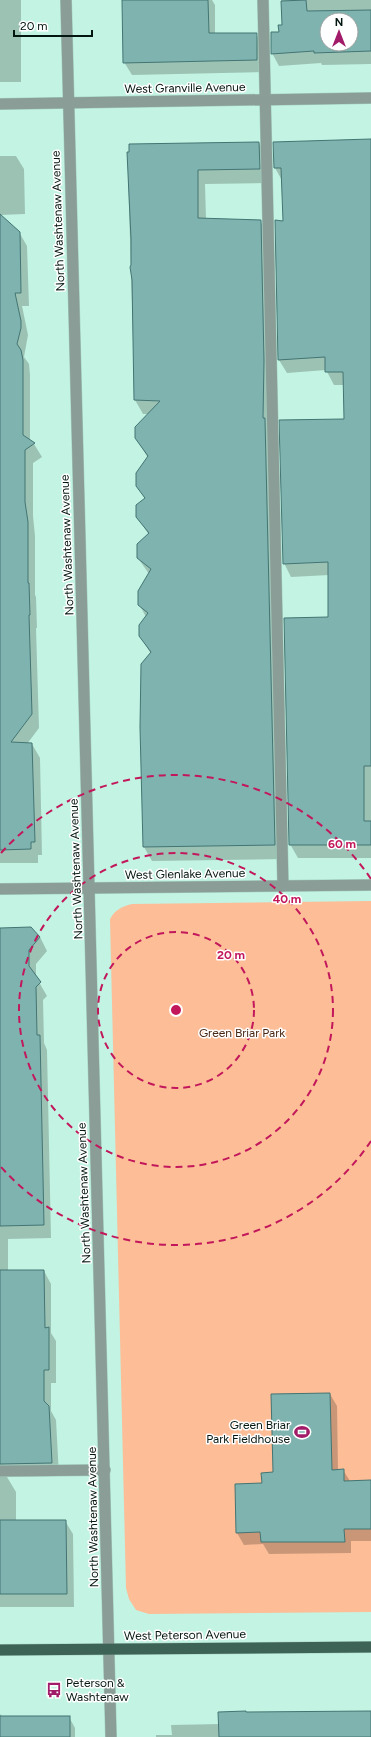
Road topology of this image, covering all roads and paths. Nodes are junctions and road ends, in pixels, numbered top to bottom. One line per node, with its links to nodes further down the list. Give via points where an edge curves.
1 (66, 0): 5 (street, North Washtenaw Avenue)
2 (263, 0): 4 (street)
3 (371, 98): 4 (street, West Granville Avenue)
4 (266, 100): 5 (street, West Granville Avenue); 8 (street)
5 (68, 103): 6 (street, West Granville Avenue); 9 (street, North Washtenaw Avenue)
6 (0, 104)
7 (371, 885): 8 (street, West Glenlake Avenue)
8 (283, 886): 9 (street, West Glenlake Avenue)
9 (89, 888): 10 (street, West Glenlake Avenue); 11 (street, North Washtenaw Avenue)
10 (0, 889)
11 (105, 1470): 12 (street); 14 (street, North Washtenaw Avenue)
12 (0, 1471)
13 (371, 1646): 14 (main road, West Peterson Avenue)
14 (109, 1649): 15 (main road, West Peterson Avenue); 16 (street, North Washtenaw Avenue)
15 (0, 1650)
16 (111, 1737)

